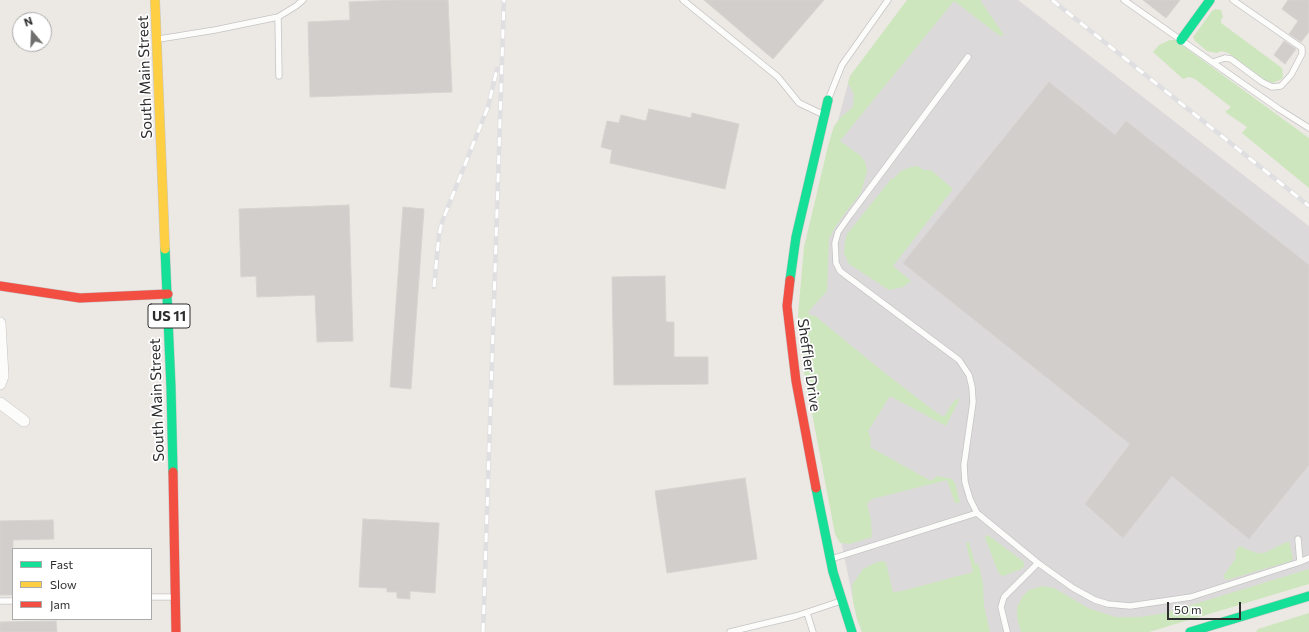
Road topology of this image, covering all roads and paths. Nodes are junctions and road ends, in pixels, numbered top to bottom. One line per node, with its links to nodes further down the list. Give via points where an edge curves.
1 (155, 0): 9 (street, South Main Street / US 11)
2 (303, 0): 8 (lane)
3 (683, 0): 15 (lane, via 778,77 799,103)
4 (888, 0): 14 (lane, via 842,65)
5 (1124, 0): 10 (lane)
6 (1210, 0): 10 (street)
7 (1233, 0): 12 (lane, via 1302,48 1302,54 1282,86 1272,87 1231,59)
8 (278, 18): 9 (lane); 13 (lane)
9 (157, 39): 18 (street, South Main Street / US 11)
10 (1181, 40): 12 (lane)
11 (968, 57): 23 (lane, via 838,232 835,250 840,272 959,360 969,375 973,402 964,465 965,482)
12 (1213, 62): 16 (lane)
13 (279, 76)
14 (828, 100): 15 (street, Sheffler Drive)
15 (825, 116): 26 (street, Sheffler Drive, via 796,237 787,306 796,382)
16 (1309, 128)
17 (0, 286): 18 (street, via 80,298)
18 (168, 294): 29 (street, South Main Street / US 11)
19 (0, 323): 20 (street, via 3,376)
20 (0, 384)
21 (0, 403): 22 (street)
22 (24, 421)
23 (977, 513): 26 (lane); 28 (lane)
24 (1298, 539): 27 (lane)
25 (1309, 558): 27 (lane)
26 (830, 559): 33 (street, Sheffler Drive)
27 (1300, 562): 28 (lane, via 1191,597 1130,606 1095,600)
28 (1038, 564): 40 (lane, via 1004,597 1001,607)
29 (175, 596): 31 (lane); 36 (street, South Main Street / US 11)
30 (1309, 596): 41 (street)
31 (152, 597)
32 (12, 601): 34 (lane)
33 (842, 601): 35 (lane); 39 (street, Sheffler Drive)
34 (0, 602)
35 (807, 613): 37 (lane); 38 (lane)
36 (176, 632)
37 (730, 632)
38 (813, 632)
39 (852, 632)
40 (1007, 632)
41 (1190, 632)

